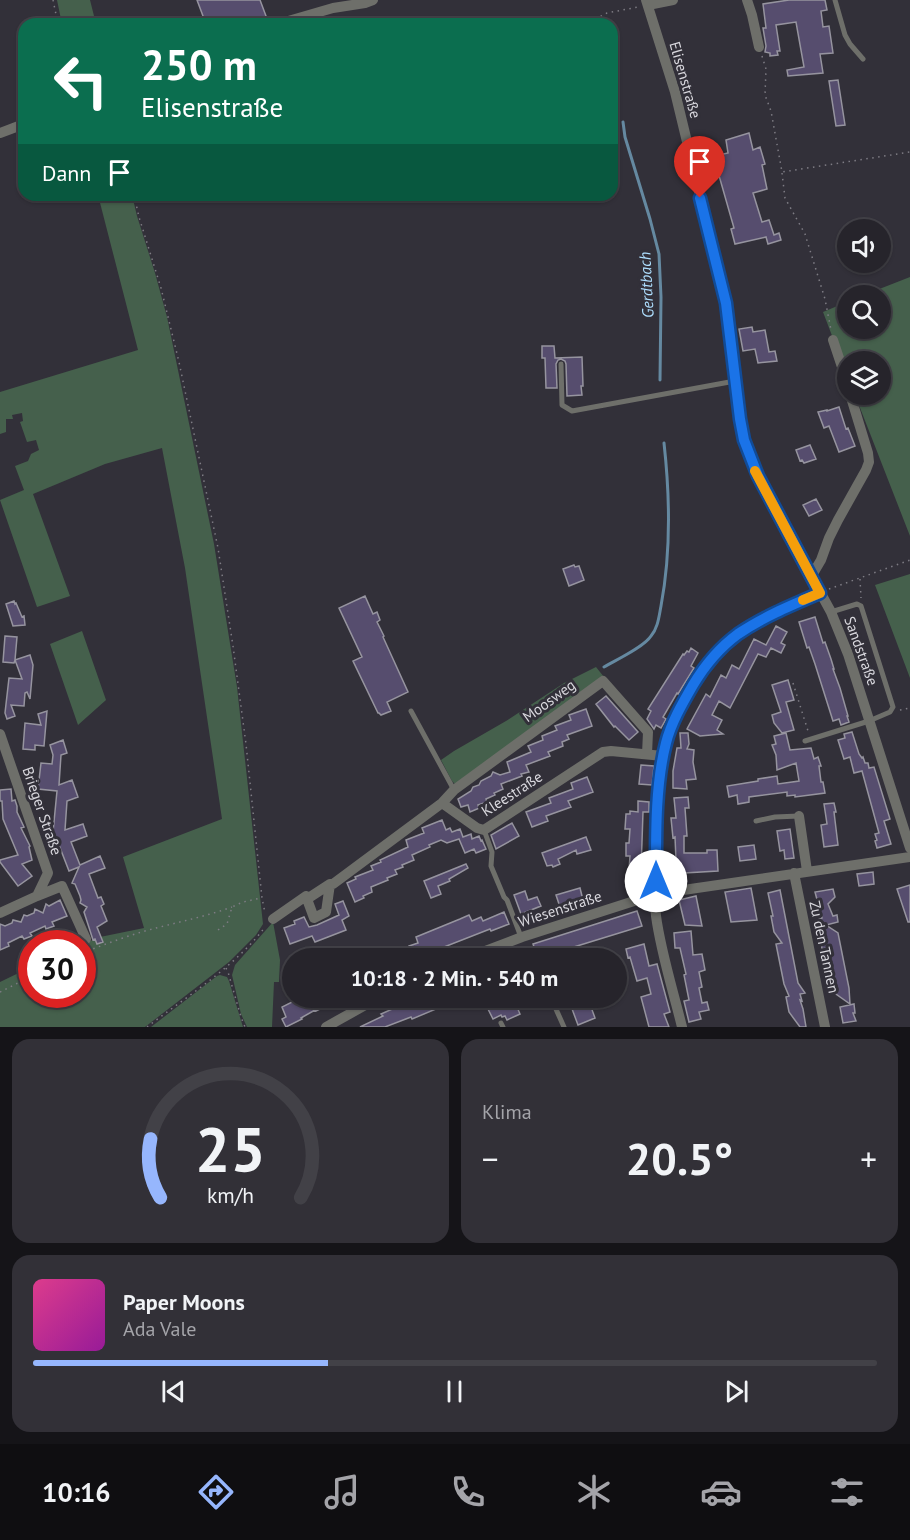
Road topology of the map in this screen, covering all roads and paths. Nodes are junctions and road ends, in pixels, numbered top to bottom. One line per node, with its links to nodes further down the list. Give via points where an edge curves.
1 (53, 0): 7 (path)
2 (373, 0): 8 (street)
3 (673, 0): 6 (street)
4 (835, 0): 11 (lane, via 845,35)
5 (750, 1): 10 (street)
6 (647, 3): 9 (path); 20 (street, Elisenstraße, via 675,92 723,292)
7 (57, 18)
8 (299, 18)
9 (598, 18)
10 (759, 47): 15 (path)
11 (863, 58)
12 (18, 126): 13 (street)
13 (0, 133)
14 (910, 152): 15 (path)
15 (782, 172): 17 (path, via 785,198 805,234)
16 (135, 201): 48 (path, via 179,362 218,548 234,646)
17 (833, 340): 18 (street)
18 (837, 352)
19 (561, 364): 20 (lane, via 562,405 572,411)
20 (735, 381): 23 (street, Elisenstraße, via 748,453)
21 (853, 405): 23 (street, via 869,462)
22 (910, 560): 24 (path)
23 (811, 577): 25 (street, Elisenstraße)
24 (860, 578): 25 (path); 26 (path)
25 (820, 593): 27 (street, Sandstraße); 34 (street, via 754,624 713,656 684,699)
26 (861, 606): 27 (lane); 30 (lane, via 893,707)
27 (831, 612): 30 (street, Sandstraße)
28 (793, 683): 32 (path)
29 (411, 711): 36 (lane)
30 (869, 721): 32 (lane); 41 (street, Sandstraße)
31 (0, 734): 35 (street, Brieger Straße)
32 (808, 740)
33 (647, 754): 34 (street, Kleestraße); 36 (street, Moosweg, via 648,732 603,681); 40 (street, Kleestraße, via 603,752)
34 (663, 756): 46 (street)
35 (4, 761): 47 (street, Brieger Straße, via 48,873)
36 (454, 790): 37 (street, Moosweg)
37 (442, 803): 40 (street, Kleestraße); 45 (street)
38 (799, 816): 39 (lane); 43 (street)
39 (756, 821)
40 (484, 830): 55 (lane, via 492,852 490,866)
41 (910, 848)
42 (910, 857): 43 (street, Wiesenstraße)
43 (807, 871): 44 (street, Wiesenstraße)
44 (794, 873): 46 (street, Wiesenstraße); 68 (street, Zu den Tannen)
45 (330, 884): 49 (street); 49 (street, via 326,912 314,918)
46 (656, 894): 55 (street, Wiesenstraße); 67 (street, via 659,933)
47 (37, 896): 51 (street); 53 (street, via 62,886)
48 (262, 898): 50 (path); 52 (path)
49 (307, 899): 52 (street, via 306,896)
50 (232, 907): 54 (path, via 227,924); 56 (path)
51 (0, 913)
52 (271, 921): 58 (path)
53 (82, 930)
54 (218, 930)
55 (522, 937): 57 (street, Wiesenstraße)
56 (96, 948)
57 (493, 948)
58 (225, 968): 64 (path); 65 (path)
59 (18, 983): 60 (path)
60 (0, 992)
61 (361, 1008): 63 (street)
62 (555, 1008): 66 (lane)
63 (331, 1026)
64 (147, 1027)
65 (245, 1027)
66 (564, 1027)
67 (682, 1027)
68 (825, 1027)

